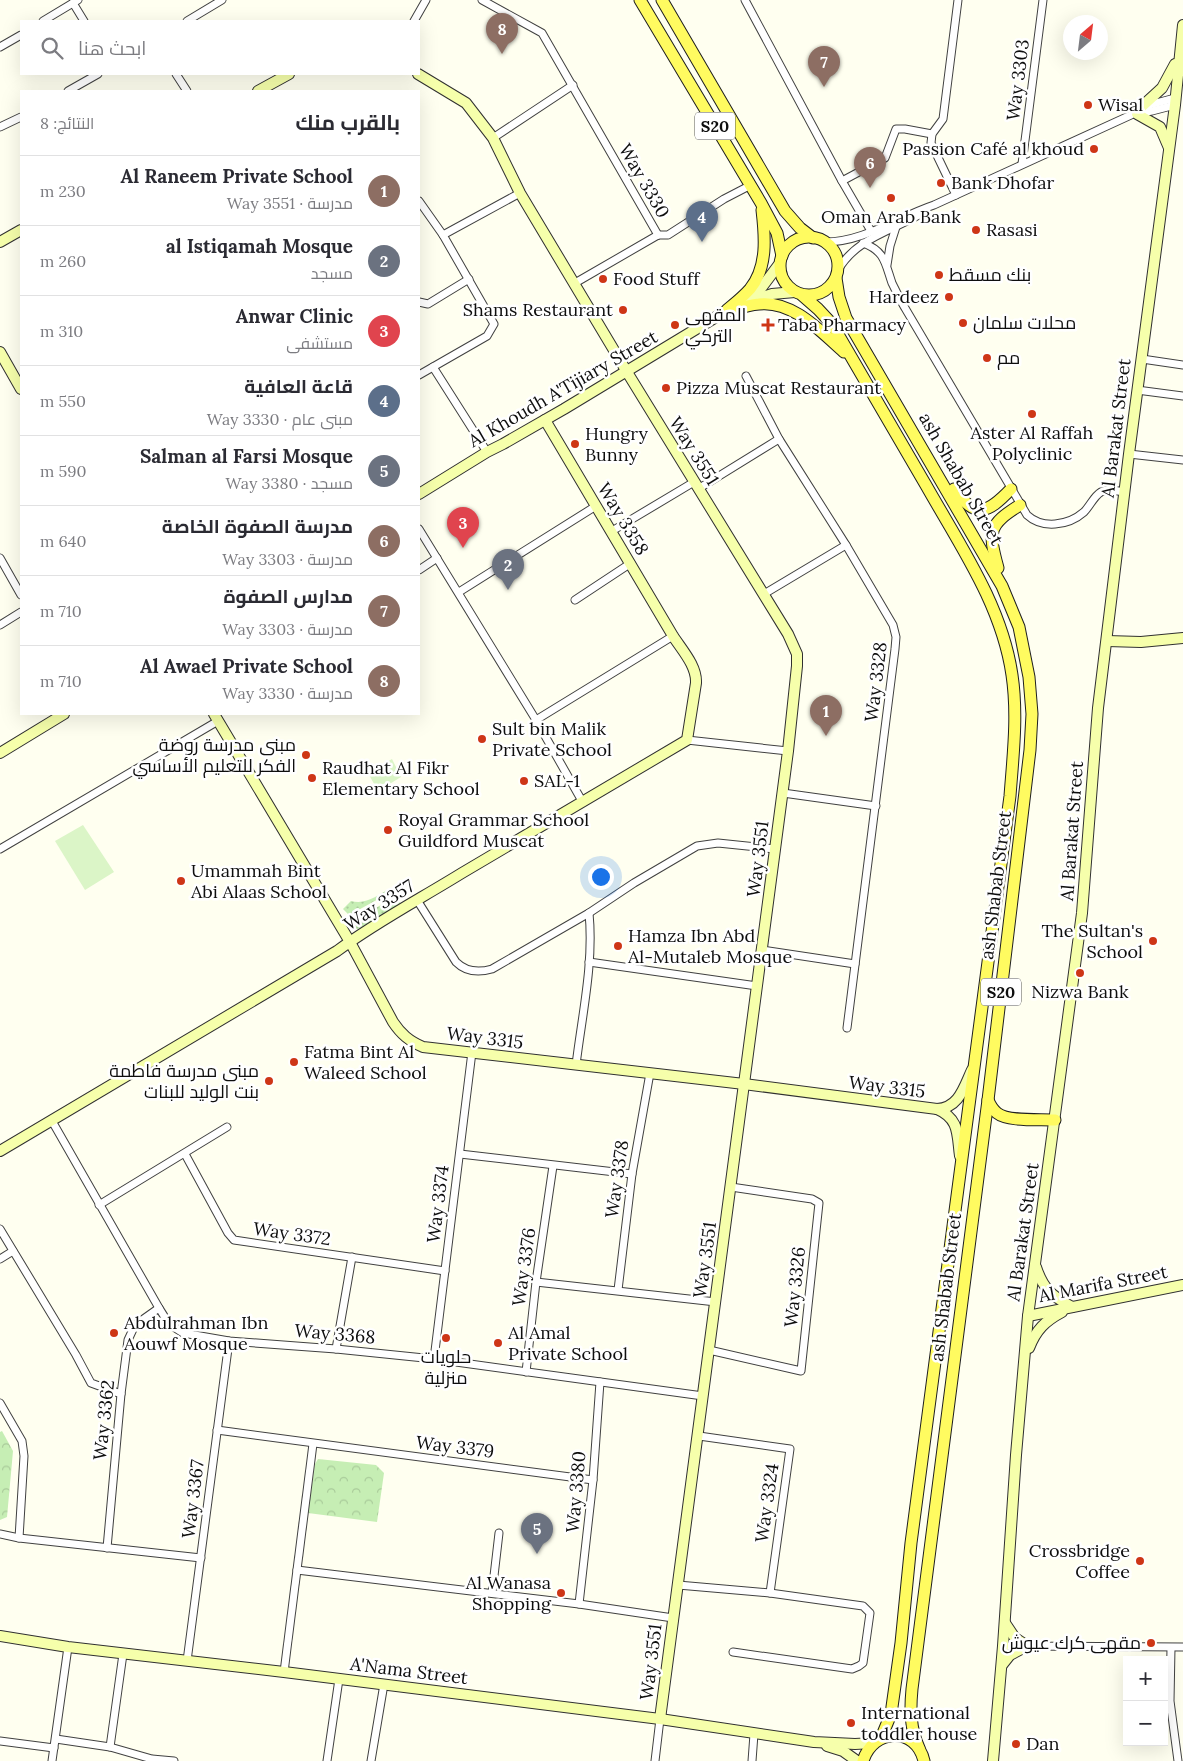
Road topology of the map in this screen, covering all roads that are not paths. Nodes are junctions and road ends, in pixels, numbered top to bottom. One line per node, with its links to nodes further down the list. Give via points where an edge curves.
1 (222, 0): 12 (street)
2 (426, 0): 13 (street)
3 (482, 0): 23 (street, Way 3330, via 542,34)
4 (640, 0): 36 (main road, S20)
5 (662, 0): 47 (main road, S20, via 785,211)
6 (745, 0): 35 (street)
7 (958, 0): 31 (street, via 943,119)
8 (1043, 0): 34 (street, Way 3303)
9 (76, 2): 10 (street); 11 (street)
10 (45, 20)
11 (84, 20)
12 (189, 20)
13 (415, 20)
14 (1183, 24): 16 (street, Al Barakat Street)
15 (20, 35): 17 (street)
16 (1182, 36): 18 (street, Al Barakat Street)
17 (0, 47)
18 (1179, 56): 27 (street, Al Barakat Street); 28 (street, via 1162,88)
19 (96, 75): 25 (street)
20 (177, 75): 26 (street)
21 (288, 75): 24 (street)
22 (420, 75): 32 (street, Way 3551, via 466,103)
23 (572, 85): 32 (street); 45 (street, Way 3330)
24 (273, 88)
25 (70, 90)
26 (186, 90)
27 (1175, 101): 28 (street, via 1155,102); 33 (street, Al Barakat Street)
28 (1135, 113): 33 (street, via 1160,127); 34 (street)
29 (20, 117): 30 (street)
30 (0, 127)
31 (932, 134): 35 (street, via 896,129 885,158); 38 (street, via 931,144)
32 (493, 138): 37 (street, Way 3551)
33 (1169, 148): 61 (street, Al Barakat Street)
34 (1022, 164): 38 (street)
35 (842, 181): 44 (street)
36 (750, 185): 40 (main road, S20); 45 (street, via 668,235)
37 (520, 193): 46 (street); 55 (street, Way 3551)
38 (956, 195): 41 (street)
39 (420, 202): 46 (street)
40 (762, 203): 51 (main road, S20, via 777,233); 58 (main road, via 763,260 759,272 751,288)
41 (934, 205): 42 (street); 44 (street)
42 (896, 227): 50 (street); 52 (street)
43 (20, 231): 48 (street)
44 (871, 231): 49 (street, via 850,240)
45 (658, 234): 55 (street, Way 3330)
46 (443, 235): 54 (street)
47 (814, 238): 49 (main road, S20); 51 (main road, via 791,243)
48 (0, 242)
49 (825, 242): 53 (main road, S20, via 836,255)
50 (863, 242): 52 (street, via 878,251); 53 (street, via 848,254)
51 (781, 259): 56 (main road, S20, via 782,277); 58 (street, Al Khoudh A'Tijiary Street, via 759,291)
52 (887, 266): 77 (street, via 905,308)
53 (837, 274): 56 (main road, via 826,290 818,294); 72 (main road, ash Shabab Street / S20, via 846,318)
54 (469, 279): 57 (street, via 428,304); 63 (street, via 494,324 487,336)
55 (575, 283): 64 (street, Way 3551)
56 (798, 293): 58 (street, Al Khoudh A'Tijiary Street, via 762,296); 60 (main road, ash Shabab Street / S20, via 832,324)
57 (420, 302)
58 (725, 312): 60 (main road, via 759,304 793,311); 64 (street, Al Khoudh A'Tijiary Street)
59 (0, 353): 67 (street)
60 (852, 359): 119 (main road, ash Shabab Street / S20, via 988,597 1012,675 1016,711 1010,796)
61 (1142, 359): 62 (street); 68 (street, Al Barakat Street)
62 (1183, 365)
63 (433, 367): 65 (street); 73 (street)
64 (627, 372): 70 (street, Al Khoudh A'Tijiary Street); 76 (street, Way 3551)
65 (420, 374)
66 (746, 376): 71 (street, Way 3328)
67 (20, 387)
68 (1137, 390): 69 (street); 74 (street, Al Barakat Street)
69 (1183, 396)
70 (545, 420): 73 (street, Al Khoudh A'Tijiary Street); 81 (street, Way 3358)
71 (779, 439): 76 (street); 84 (street, Way 3328)
72 (917, 439): 77 (main road, via 969,507 982,510); 89 (main road, ash Shabab Street / S20)
73 (487, 452): 79 (street, Al Khoudh A'Tijiary Street)
74 (1129, 454): 75 (street); 78 (street, Al Barakat Street)
75 (1183, 460)
76 (696, 485): 83 (street); 92 (street, Way 3551)
77 (1011, 489): 80 (street)
78 (1124, 492): 80 (street, via 1101,492 1078,517 1057,524 1041,524 1033,520); 98 (street, Al Barakat Street)
79 (420, 493)
80 (1020, 504): 89 (main road, via 1002,516 993,529 992,549)
81 (596, 506): 83 (street, Way 3358); 90 (street)
82 (420, 531): 86 (street)
83 (612, 531): 87 (street, Way 3358)
84 (846, 545): 92 (street); 107 (street, Way 3328, via 893,625 896,637)
85 (0, 558): 91 (street)
86 (437, 558): 88 (street); 90 (street)
87 (631, 564): 93 (street); 96 (street, Way 3358)
88 (420, 569)
89 (1002, 586): 123 (main road, ash Shabab Street / S20, via 1020,627 1032,714)
90 (459, 592): 101 (street)
91 (20, 593)
92 (764, 594): 103 (street, Way 3551, via 797,654)
93 (575, 600)
94 (20, 613): 95 (street)
95 (0, 625)
96 (673, 636): 101 (street); 102 (street, Way 3358, via 696,675)
97 (1183, 638): 98 (street)
98 (1107, 641): 126 (street, Al Barakat Street, via 1098,708 1082,913)
99 (62, 715): 104 (street)
100 (216, 717): 108 (street); 112 (street, Way 3315)
101 (536, 720): 106 (street)
102 (687, 740): 103 (street); 106 (street, Way 3357)
103 (788, 751): 105 (street, Way 3551)
104 (0, 753)
105 (783, 792): 107 (street); 109 (street, Way 3551)
106 (582, 801): 110 (street, Way 3357)
107 (876, 806): 115 (street, Way 3328)
108 (0, 849)
109 (775, 850): 111 (street, via 718,843 697,846); 113 (street, Way 3551)
110 (417, 900): 111 (street, via 456,962 463,969 473,971 492,969); 112 (street, Way 3357)
111 (589, 913): 114 (street)
112 (350, 942): 118 (street, Way 3315, via 400,1032 423,1047); 127 (street, Way 3357)
113 (762, 950): 115 (street); 116 (street, Way 3551)
114 (589, 962): 116 (street); 120 (street)
115 (855, 964): 117 (street, Way 3328)
116 (757, 986): 122 (street, Way 3551)
117 (847, 1028)
118 (472, 1052): 120 (street, Way 3315); 132 (street, Way 3374)
119 (975, 1062): 124 (street, via 957,1101 949,1107); 133 (main road, ash Shabab Street / S20)
120 (576, 1064): 121 (street, Way 3315)
121 (650, 1073): 122 (street, Way 3315); 135 (street, Way 3378)
122 (744, 1084): 124 (street, Way 3315); 136 (street, Way 3551)
123 (988, 1100): 125 (main road, via 998,1114); 129 (main road, ash Shabab Street / S20)
124 (937, 1109): 133 (street, via 948,1114 954,1122)
125 (1009, 1118): 126 (main road); 129 (main road, via 996,1121)
126 (1055, 1120): 142 (street, Al Barakat Street)
127 (52, 1121): 130 (street, Way 3357); 137 (street, Way 3368)
128 (227, 1127): 131 (street)
129 (983, 1134): 198 (main road, ash Shabab Street / S20, via 912,1689 910,1715)
130 (0, 1151)
131 (185, 1154): 137 (street); 140 (street, Way 3372, via 234,1240)
132 (460, 1154): 134 (street); 143 (street, Way 3374)
133 (961, 1163): 193 (main road, ash Shabab Street / S20, via 901,1643 890,1714)
134 (554, 1166): 135 (street); 144 (street, Way 3376)
135 (632, 1174): 146 (street, Way 3378)
136 (731, 1187): 147 (street, Way 3551); 153 (street, Way 3326, via 812,1199 819,1203 801,1371)
137 (99, 1205): 149 (street, Way 3368)
138 (0, 1229): 139 (street)
139 (13, 1251): 141 (street); 158 (street, via 91,1383)
140 (352, 1257): 143 (street, Way 3372); 152 (street)
141 (0, 1259)
142 (1035, 1265): 148 (street, via 1045,1288); 150 (street, Al Barakat Street)
143 (445, 1271): 154 (street, Way 3374)
144 (536, 1282): 146 (street); 156 (street, Way 3376)
145 (1183, 1285): 148 (street, Al Marifa Street)
146 (618, 1290): 147 (street)
147 (716, 1302): 153 (street, Way 3551)
148 (1072, 1307): 150 (street, Al Marifa Street); 155 (street, via 1039,1328)
149 (159, 1308): 151 (street, Way 3368, via 169,1324 183,1333); 158 (street, Way 3362, via 138,1322 130,1335)
150 (1028, 1316): 155 (street, Al Barakat Street)
151 (229, 1341): 152 (street, Way 3368); 161 (street, Way 3367)
152 (336, 1349): 154 (street, Way 3368)
153 (709, 1350): 159 (street, Way 3551)
154 (434, 1359): 156 (street, Way 3368)
155 (1024, 1360): 176 (street, Al Barakat Street)
156 (526, 1372): 157 (street, Way 3368)
157 (600, 1382): 159 (street, Way 3368); 164 (street, Way 3380)
158 (121, 1394): 168 (street, Way 3362)
159 (703, 1396): 162 (street, Way 3551)
160 (0, 1403): 167 (street, via 22,1441)
161 (217, 1430): 163 (street, Way 3379); 169 (street, Way 3367)
162 (698, 1436): 171 (street, Way 3551); 173 (street, Way 3324, via 790,1449)
163 (313, 1444): 164 (street, Way 3379); 170 (street)
164 (593, 1480): 174 (street, Way 3380)
165 (499, 1533): 172 (street)
166 (0, 1534): 167 (street)
167 (19, 1538): 168 (street)
168 (107, 1548): 169 (street)
169 (201, 1558): 185 (street, Way 3367)
170 (297, 1570): 172 (street); 187 (street)
171 (678, 1585): 173 (street); 175 (street, Way 3551)
172 (492, 1593): 174 (street)
173 (770, 1593): 183 (street, via 863,1606 870,1613 863,1663 852,1669)
174 (580, 1604): 175 (street)
175 (673, 1618): 190 (street, Way 3551)
176 (1005, 1623): 178 (street, Al Barakat Street); 179 (street, via 1015,1638)
177 (0, 1636): 180 (street, A'Nama Street)
178 (1004, 1646): 179 (street); 186 (street, Al Barakat Street)
179 (1027, 1646): 182 (street); 186 (street, via 1010,1656)
180 (68, 1647): 184 (street, A'Nama Street); 192 (street)
181 (1183, 1647): 182 (street)
182 (1171, 1648): 210 (street, via 1170,1701)
183 (733, 1652)
184 (123, 1654): 185 (street, A'Nama Street); 196 (street)
185 (186, 1661): 187 (street, A'Nama Street)
186 (1002, 1666): 209 (street, Al Barakat Street)
187 (284, 1672): 188 (street, A'Nama Street)
188 (339, 1679): 189 (street, A'Nama Street); 202 (street)
189 (384, 1684): 190 (street, A'Nama Street); 203 (street)
190 (660, 1719): 191 (street, A'Nama Street); 204 (street, Way 3551)
191 (754, 1734): 195 (street, A'Nama Street); 205 (street)
192 (56, 1740): 196 (street); 197 (street)
193 (877, 1740): 195 (street, A'Nama Street, via 855,1744); 198 (main road, via 898,1736); 207 (main road, S20, via 868,1748)
194 (0, 1742): 197 (street)
195 (814, 1742): 206 (street, A'Nama Street, via 843,1751)
196 (110, 1747): 199 (street)
197 (54, 1748): 200 (street)
198 (919, 1748): 208 (main road, S20)
199 (152, 1760): 201 (street)
200 (52, 1761)
201 (174, 1761)
202 (328, 1761)
203 (371, 1761)
204 (655, 1761)
205 (752, 1761)
206 (857, 1761)
207 (863, 1761)
208 (924, 1761)
209 (993, 1761)
210 (1178, 1761)

